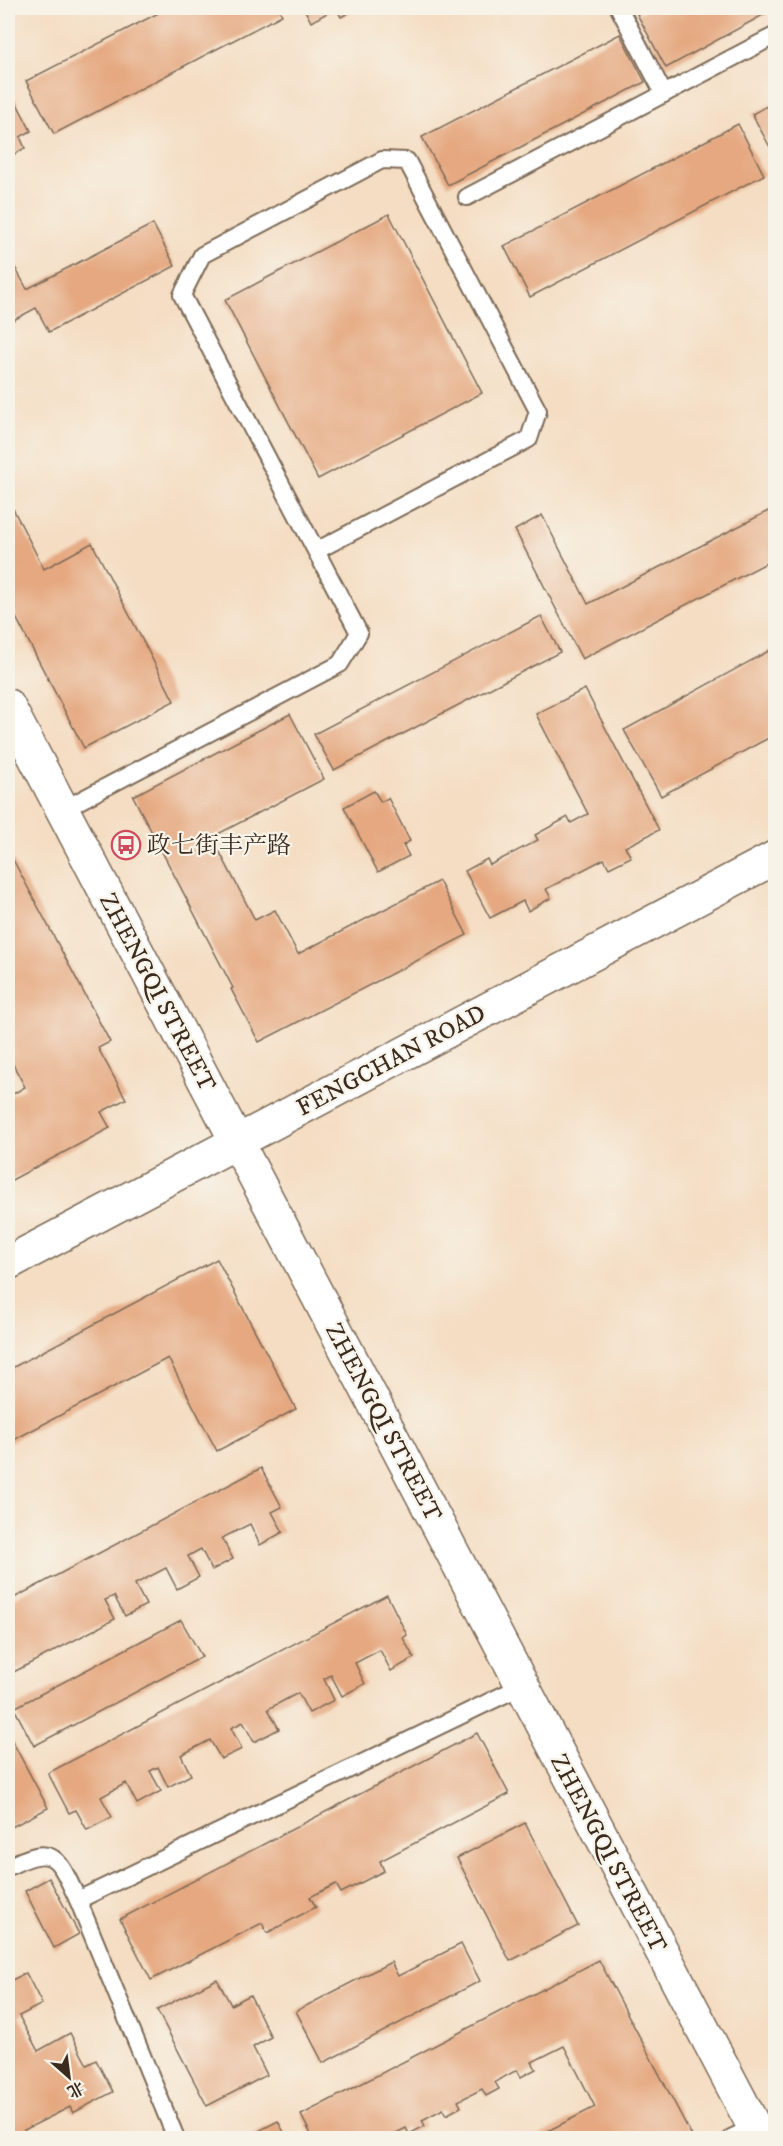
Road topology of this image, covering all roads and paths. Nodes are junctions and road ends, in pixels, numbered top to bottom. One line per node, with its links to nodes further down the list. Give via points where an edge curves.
1 (619, 8): 3 (lane)
2 (776, 35): 3 (lane)
3 (664, 94): 4 (lane)
4 (467, 197)
5 (316, 551): 5 (lane, via 182,295 202,255 382,160 407,161 538,411 529,439); 7 (lane, via 359,633 340,664)
6 (8, 706): 7 (street, ZHENGQI STREET)
7 (62, 810): 9 (street, ZHENGQI STREET)
8 (776, 857): 9 (street, FENGCHAN ROAD)
9 (236, 1141): 10 (street, FENGCHAN ROAD); 11 (street, ZHENGQI STREET)
10 (8, 1263)
11 (522, 1686): 13 (lane); 14 (street, ZHENGQI STREET)
12 (8, 1868): 13 (lane, via 39,1855 50,1855 60,1864)
13 (78, 1900): 15 (lane)
14 (748, 2135)
15 (176, 2139)

